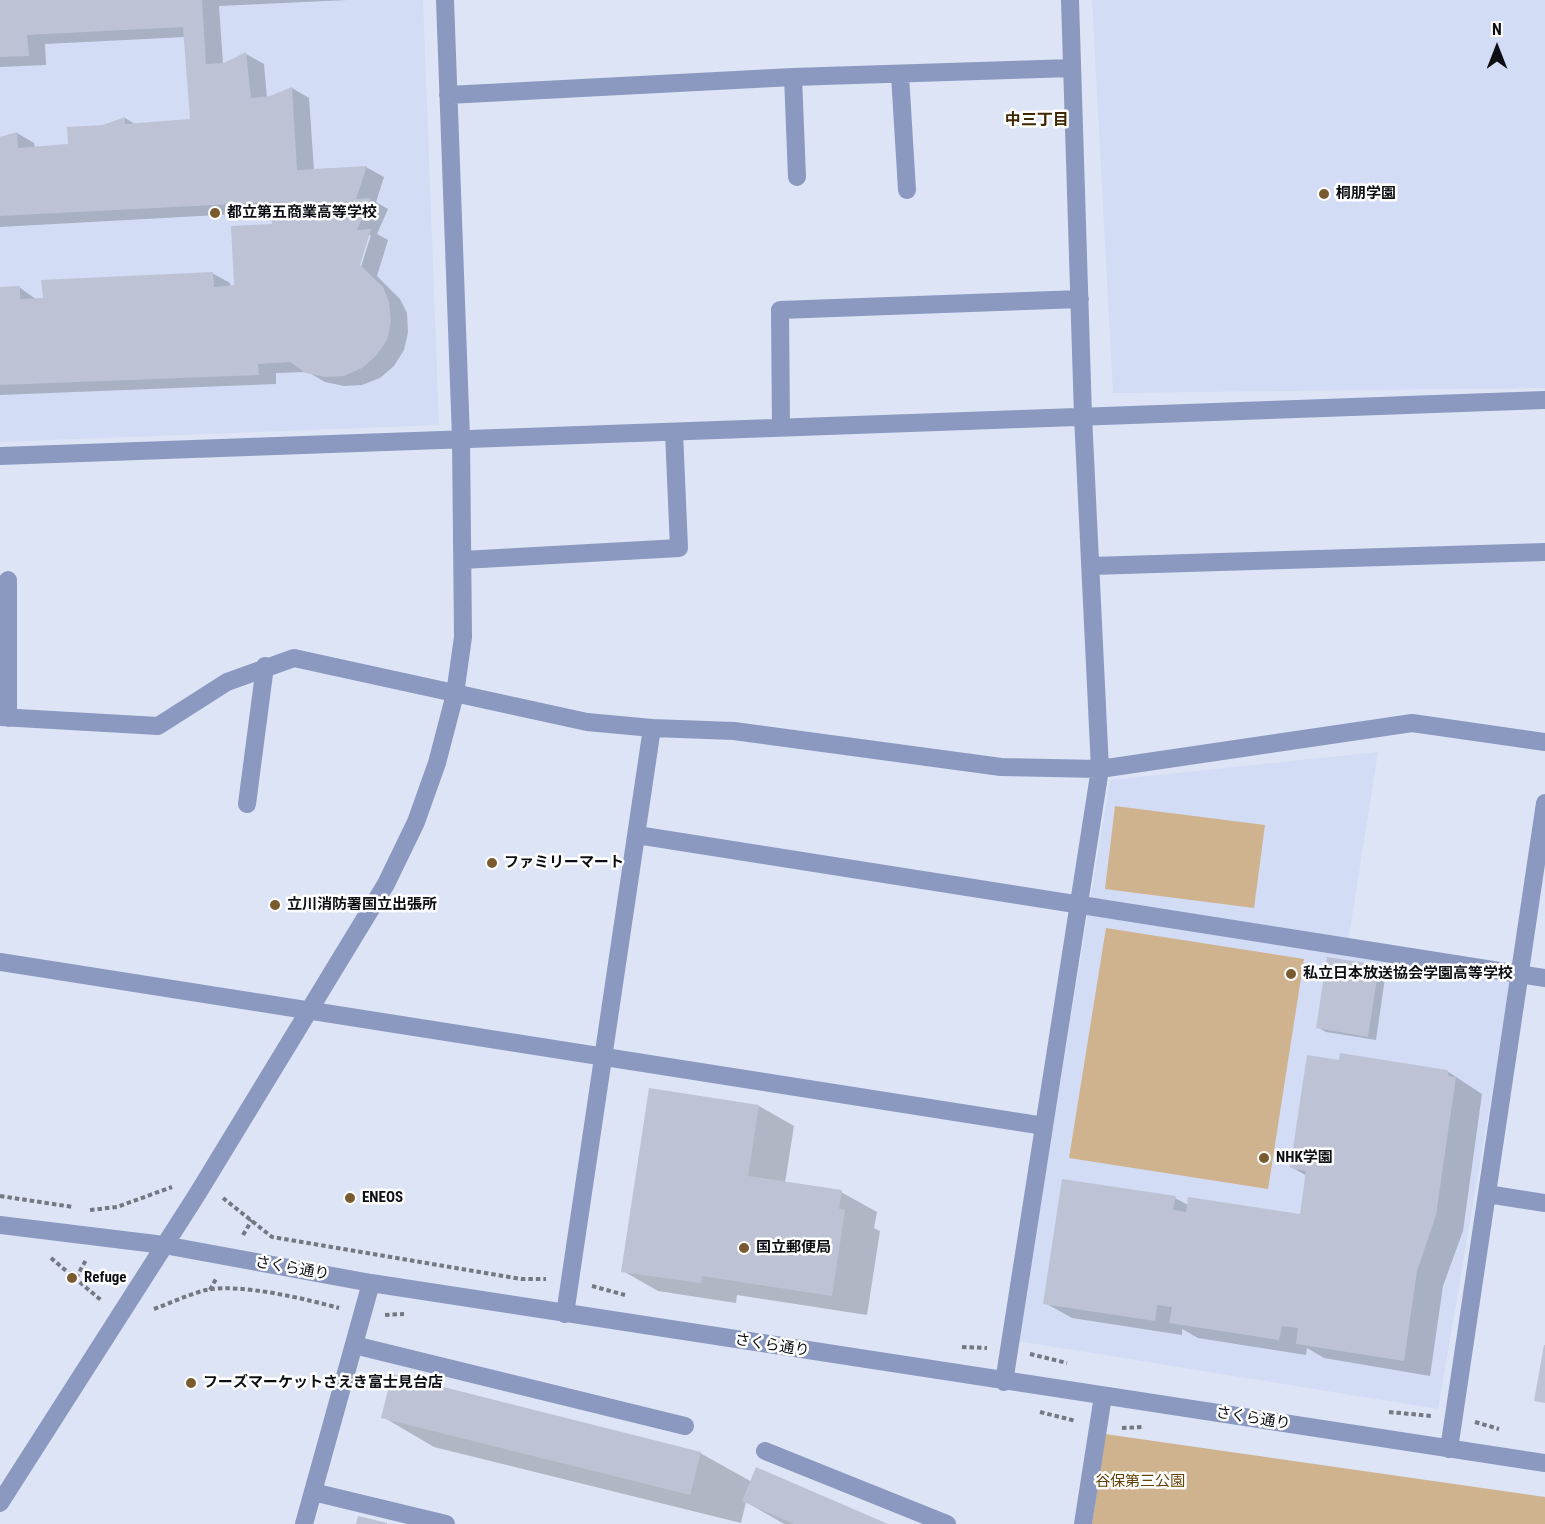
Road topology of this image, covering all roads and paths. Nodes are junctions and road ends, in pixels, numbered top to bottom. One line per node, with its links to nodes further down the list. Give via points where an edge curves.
1 (445, 0): 6 (street)
2 (1070, 0): 3 (street)
3 (1072, 68): 4 (street); 9 (street)
4 (900, 75): 5 (street); 8 (street)
5 (793, 77): 6 (street); 7 (street)
6 (448, 94): 14 (street)
7 (797, 177)
8 (907, 190)
9 (1080, 299): 11 (street); 12 (street, via 780,310)
10 (1545, 400): 11 (street)
11 (1083, 416): 12 (street); 18 (street)
12 (781, 427): 13 (street)
13 (674, 432): 14 (street); 17 (street, via 679,548)
14 (460, 438): 15 (street); 17 (street)
15 (0, 456)
16 (1545, 552): 18 (street)
17 (462, 560): 21 (street, via 463,637)
18 (1091, 566): 25 (street)
19 (8, 580): 22 (street)
20 (265, 666): 21 (street, via 294,658); 22 (street, via 227,682 158,726); 27 (street)
21 (455, 694): 23 (street, via 587,722); 33 (street, via 416,822 386,884)
22 (4, 717)
23 (652, 728): 25 (street, via 734,731 1001,767); 28 (street)
24 (1545, 742): 25 (street, via 1412,723)
25 (1100, 769): 29 (street)
26 (1545, 803): 31 (street)
27 (247, 804)
28 (637, 835): 29 (street); 34 (street)
29 (1078, 905): 31 (street); 35 (street)
30 (0, 962): 33 (street)
31 (1519, 974): 32 (street); 37 (street)
32 (1545, 978)
33 (308, 1010): 34 (street); 42 (street)
34 (603, 1059): 35 (street); 49 (street)
35 (1044, 1126): 53 (street)
36 (173, 1187): 38 (path, via 117,1207 89,1210)
37 (1487, 1194): 40 (street); 58 (street)
38 (0, 1196)
39 (226, 1199): 44 (path, via 272,1237 521,1279)
40 (1545, 1203)
41 (0, 1225): 42 (street, さくら通り)
42 (164, 1245): 45 (street, さくら通り); 62 (street)
43 (44, 1257): 46 (path, via 54,1258)
44 (552, 1280)
45 (371, 1283): 49 (street, さくら通り); 50 (street)
46 (100, 1300)
47 (153, 1310): 48 (path, via 207,1290 231,1288 308,1299)
48 (343, 1310)
49 (566, 1314): 53 (street, さくら通り)
50 (354, 1345): 57 (street); 61 (street)
51 (1034, 1354): 52 (path)
52 (1076, 1364)
53 (1004, 1382): 54 (street, さくら通り)
54 (1103, 1396): 58 (street, さくら通り); 66 (street)
55 (1381, 1411): 56 (path)
56 (1433, 1416)
57 (685, 1426)
58 (1449, 1449): 60 (street, さくら通り)
59 (765, 1451): 65 (street)
60 (1545, 1463)
61 (313, 1492): 63 (street); 64 (street)
62 (0, 1503)
63 (304, 1524)
64 (446, 1524)
65 (947, 1524)
66 (1083, 1524)

